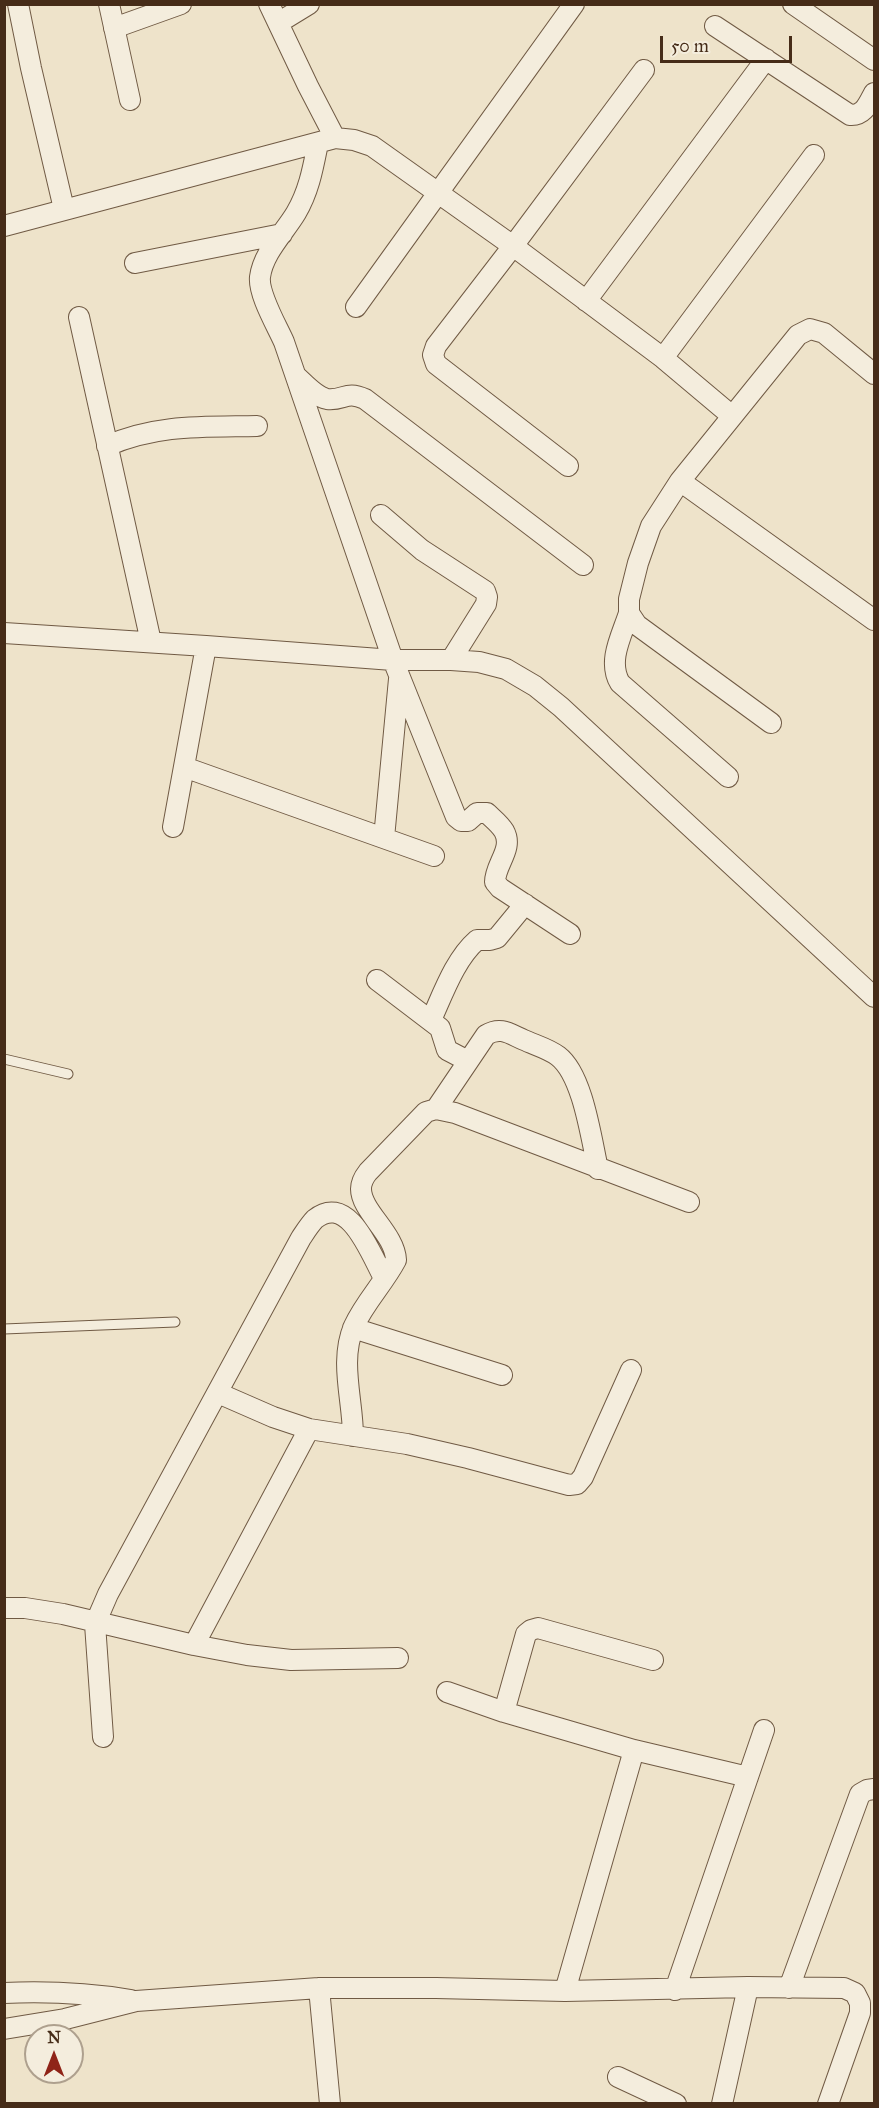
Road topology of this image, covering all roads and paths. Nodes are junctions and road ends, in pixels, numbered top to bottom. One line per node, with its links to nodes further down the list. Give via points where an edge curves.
1 (18, 4): 19 (street)
2 (109, 4): 10 (street)
3 (181, 4): 10 (street)
4 (269, 4): 8 (street)
5 (309, 4): 8 (street)
6 (574, 4): 18 (street)
7 (793, 4): 12 (street)
8 (279, 23): 16 (street, via 308,86)
9 (715, 26): 11 (street)
10 (114, 28): 14 (street)
11 (766, 59): 15 (street, via 850,115 864,111); 24 (street)
12 (874, 60)
13 (644, 70): 22 (street)
14 (130, 100)
15 (873, 100)
16 (327, 141): 18 (street, via 354,140 372,146); 19 (street); 21 (street, via 297,212)
17 (814, 154): 27 (street)
18 (439, 193): 22 (street); 25 (street)
19 (64, 209): 20 (street)
20 (4, 226)
21 (282, 234): 23 (street); 29 (street, via 267,257 260,278)
22 (513, 246): 24 (street); 33 (street, via 433,355 436,364)
23 (135, 264)
24 (586, 301): 27 (street)
25 (356, 307)
26 (79, 317): 32 (street)
27 (663, 358): 30 (street)
28 (874, 374): 30 (street, via 824,333 810,329 798,335)
29 (296, 376): 36 (street, via 328,399 356,395 365,399); 43 (street)
30 (732, 416): 34 (street)
31 (257, 426): 32 (street, via 172,428 144,432)
32 (107, 446): 40 (street)
33 (568, 466)
34 (680, 481): 37 (street, via 651,526 638,563); 38 (street)
35 (381, 515): 42 (street, via 488,597)
36 (584, 566)
37 (629, 613): 44 (street, via 637,625); 46 (street, via 614,660 614,673)
38 (874, 620)
39 (4, 633): 40 (street)
40 (151, 642): 41 (street)
41 (206, 646): 43 (street); 45 (street)
42 (451, 660): 43 (street); 53 (street, via 506,669 535,686)
43 (397, 668): 48 (street); 50 (street, via 456,817 468,822 477,813 487,813 504,831 507,841 495,882)
44 (771, 723)
45 (184, 767): 47 (street); 48 (street)
46 (728, 777)
47 (172, 827)
48 (384, 838): 49 (street)
49 (435, 856)
50 (525, 904): 51 (street); 54 (street, via 497,938 477,940 472,945)
51 (570, 934)
52 (377, 980): 54 (street)
53 (874, 997)
54 (431, 1020): 56 (street, via 440,1028 447,1050)
55 (4, 1059): 57 (lane)
56 (468, 1061): 58 (street); 59 (street, via 494,1030 557,1056 569,1068 579,1089)
57 (68, 1074)
58 (436, 1109): 59 (street); 61 (street, via 426,1112 363,1180 363,1199 395,1252 396,1260)
59 (598, 1169): 60 (street)
60 (689, 1202)
61 (384, 1278): 63 (street); 67 (street, via 353,1222 341,1213 326,1213 314,1220)
62 (176, 1322): 64 (lane)
63 (354, 1328): 66 (street); 69 (street, via 347,1376)
64 (4, 1329)
65 (631, 1370): 69 (street, via 577,1484 407,1444)
66 (502, 1375)
67 (218, 1393): 68 (street); 71 (street)
68 (309, 1429): 69 (street); 72 (street)
69 (354, 1436)
70 (4, 1608): 71 (street, via 63,1614)
71 (96, 1623): 72 (street); 78 (street)
72 (194, 1645): 73 (street, via 291,1660)
73 (398, 1658)
74 (652, 1660): 76 (street, via 538,1628 531,1630 526,1634)
75 (447, 1692): 76 (street)
76 (504, 1712): 79 (street)
77 (764, 1730): 80 (street)
78 (103, 1737)
79 (634, 1750): 80 (street); 86 (street)
80 (748, 1777): 85 (street)
81 (874, 1788): 84 (street, via 860,1794)
82 (748, 1987): 84 (street); 85 (street); 93 (street)
83 (319, 1988): 86 (street); 88 (street); 91 (street)
84 (789, 1988): 94 (street, via 844,1988 855,1993 860,2003 860,2013)
85 (675, 1990): 86 (street)
86 (565, 1991)
87 (4, 1993): 88 (street, via 49,1991)
88 (136, 2001): 89 (street)
89 (4, 2029)
90 (618, 2077): 92 (street)
91 (330, 2103)
92 (676, 2103)
93 (722, 2103)
94 (828, 2103)

